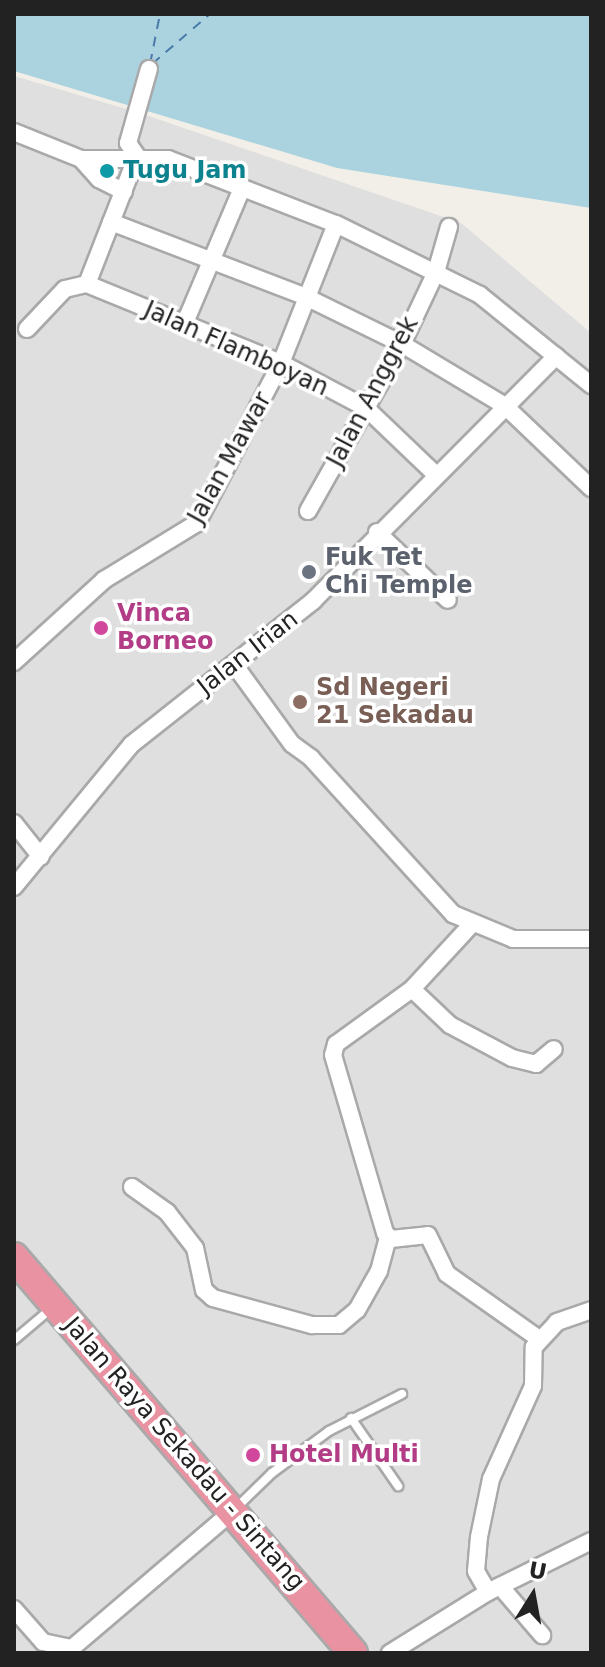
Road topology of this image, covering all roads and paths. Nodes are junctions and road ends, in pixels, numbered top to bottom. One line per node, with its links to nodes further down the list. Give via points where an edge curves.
1 (149, 69): 3 (street, via 128,143)
2 (15, 135): 4 (street)
3 (137, 156): 4 (street); 5 (street, via 168,159); 6 (street)
4 (81, 159): 6 (street, via 99,179)
5 (241, 191): 8 (street); 10 (street)
6 (124, 192): 7 (street)
7 (111, 222): 10 (street); 12 (street)
8 (336, 224): 11 (street); 13 (street, Jalan Mawar)
9 (449, 227): 11 (street, Jalan Anggrek)
10 (214, 262): 13 (street); 14 (street)
11 (436, 272): 16 (street, Jalan Anggrek); 17 (street, via 480,295)
12 (87, 284): 14 (street, Jalan Flamboyan); 15 (street, via 60,293)
13 (306, 297): 16 (street); 18 (street, Jalan Mawar)
14 (184, 325): 18 (street, Jalan Flamboyan)
15 (27, 329)
16 (402, 344): 20 (street); 21 (street, Jalan Anggrek)
17 (556, 356): 19 (street); 20 (street, Jalan Irian)
18 (281, 363): 21 (street, Jalan Flamboyan); 27 (street, Jalan Mawar, via 213,498 190,532 104,580)
19 (591, 385)
20 (505, 406): 22 (street, Jalan Irian); 23 (street)
21 (366, 408): 22 (street, Jalan Flamboyan); 24 (street, Jalan Anggrek)
22 (436, 475): 25 (street, Jalan Irian)
23 (591, 488)
24 (308, 511)
25 (377, 532): 26 (street); 28 (street, Jalan Irian, via 313,601)
26 (448, 600)
27 (14, 662)
28 (236, 667): 30 (street, Jalan Irian, via 132,744); 32 (street, via 292,744 311,758 422,884)
29 (14, 823): 30 (street)
30 (41, 857): 31 (street, Jalan Irian)
31 (14, 887)
32 (471, 925): 33 (street, via 513,939); 34 (street)
33 (591, 939)
34 (412, 989): 35 (street, via 450,1025 512,1058 536,1064); 37 (street, via 333,1049)
35 (554, 1049)
36 (132, 1187): 37 (street, via 167,1212 195,1248 204,1290 213,1298 312,1325 339,1325 357,1310 379,1271)
37 (388, 1237): 41 (street, via 428,1235 447,1274)
38 (14, 1257): 39 (highway, Jalan Raya Sekadau - Sintang)
39 (56, 1305): 42 (lane); 46 (highway, Jalan Raya Sekadau - Sintang)
40 (591, 1310): 41 (street, via 557,1322)
41 (539, 1339): 48 (street, via 532,1355 531,1396 491,1479 479,1537 476,1571)
42 (14, 1340)
43 (402, 1394): 44 (lane)
44 (351, 1418): 45 (lane); 46 (lane, via 272,1473)
45 (398, 1486)
46 (234, 1510): 49 (street, via 72,1648 43,1642); 51 (highway, Jalan Raya Sekadau - Sintang)
47 (591, 1541): 48 (street)
48 (494, 1589): 50 (street); 52 (street)
49 (14, 1609)
50 (542, 1635)
51 (353, 1653)
52 (390, 1653)

